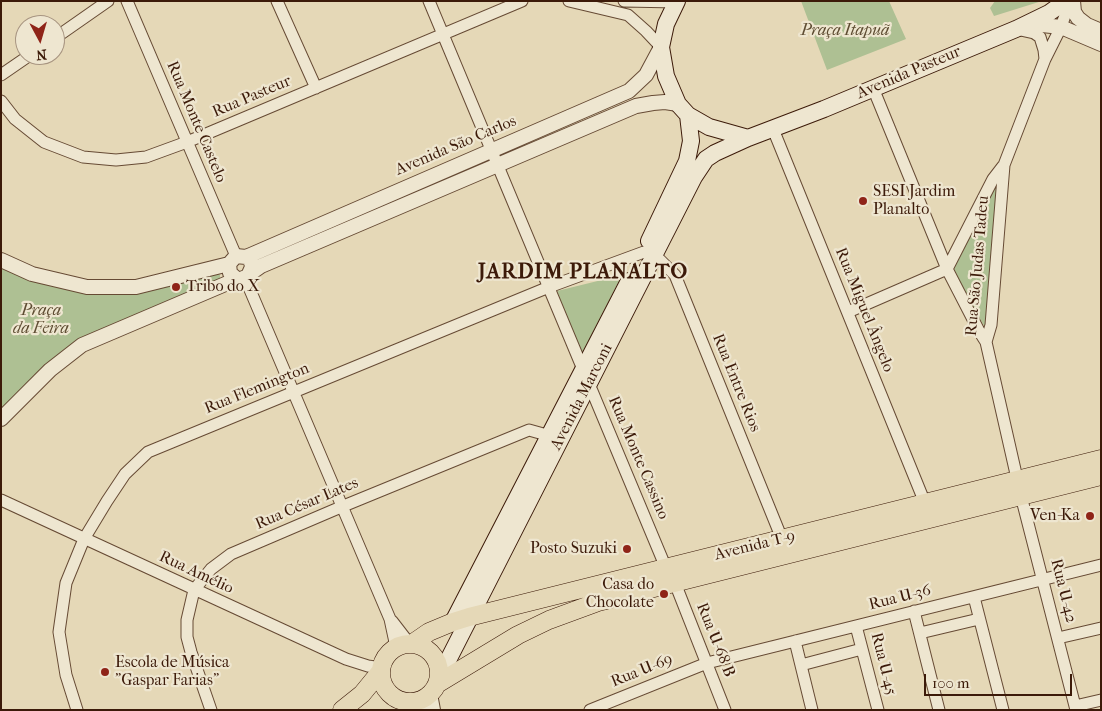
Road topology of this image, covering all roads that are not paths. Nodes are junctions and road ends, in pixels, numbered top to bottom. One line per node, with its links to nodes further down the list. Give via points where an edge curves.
1 (108, 1): 14 (street)
2 (127, 1): 30 (street, Rua Monte Castelo)
3 (277, 1): 22 (street)
4 (429, 1): 16 (street, Rua Monte Cassino)
5 (522, 1): 16 (street, Rua Pasteur)
6 (570, 1): 11 (street)
7 (677, 1): 10 (street); 18 (main road, via 666,24)
8 (1066, 1): 12 (main road, Avenida Pasteur)
9 (1072, 1): 13 (street, Rua São Judas Tadeu); 15 (street, via 1078,18)
10 (628, 2): 11 (street)
11 (628, 15): 18 (street)
12 (1020, 27): 13 (street); 19 (street, via 1040,37); 23 (main road, Avenida Pasteur)
13 (1061, 27): 17 (street); 19 (street, Rua São Judas Tadeu)
14 (65, 31)
15 (1101, 31)
16 (442, 33): 22 (street, Rua Pasteur); 31 (street, Rua Monte Cassino)
17 (1101, 44)
18 (661, 47): 24 (street, Avenida São Carlos, via 646,76); 27 (main road, Avenida Marconi, via 666,76)
19 (1045, 59): 33 (street, Rua São Judas Tadeu)
20 (16, 65): 21 (street)
21 (1, 75)
22 (316, 88): 30 (street, Rua Pasteur)
23 (873, 88): 28 (main road, Avenida Pasteur); 38 (street)
24 (629, 91): 26 (street); 31 (street, Avenida São Carlos)
25 (1, 101): 30 (street, Rua Pasteur, via 15,119 44,142 83,157 116,160 146,157)
26 (636, 106): 27 (street, Avenida São Carlos, via 666,102); 32 (street, Avenida São Carlos)
27 (682, 110): 29 (main road, via 709,127); 34 (main road, Avenida Marconi, via 691,141)
28 (773, 129): 29 (main road, Avenida Pasteur); 41 (street, Rua Miguel Ângelo)
29 (748, 138): 34 (main road, Avenida Marconi, via 714,153)
30 (187, 142): 36 (street, Rua Monte Castelo)
31 (491, 150): 32 (street, Rua Monte Cassino); 36 (street, Avenida São Carlos)
32 (498, 165): 39 (street, Avenida São Carlos, via 261,266); 40 (street, Rua Monte Cassino)
33 (1004, 165): 38 (street, via 993,179); 42 (street, Rua São Judas Tadeu, via 991,325)
34 (688, 175): 35 (main road, Avenida Marconi)
35 (649, 253): 40 (street, Rua Flemington); 43 (main road, Avenida Marconi); 54 (street, Rua Entre Rios, via 675,276)
36 (237, 259): 37 (street, Avenida São Carlos, via 136,287 87,287 32,274); 39 (street, via 230,273); 39 (street, via 251,261 252,267)
37 (1, 260)
38 (947, 270): 41 (street); 42 (street)
39 (244, 277): 44 (street); 45 (street, Avenida São Carlos, via 82,345 50,370)
40 (549, 287): 43 (street, Rua Monte Cassino); 44 (street, Rua Flemington)
41 (848, 312): 51 (street, Rua Miguel Ângelo)
42 (986, 342): 49 (street, Rua São Judas Tadeu)
43 (586, 376): 46 (main road, Avenida Marconi); 56 (street, Rua Monte Cassino)
44 (293, 392): 52 (street); 53 (street, Rua Flemington, via 148,452 125,474)
45 (1, 419)
46 (555, 438): 52 (street, Rua César Lates, via 529,430); 62 (main road, Avenida Marconi)
47 (1101, 459): 49 (main road, Avenida T-9)
48 (1101, 476): 49 (main road, Avenida T-9)
49 (1020, 488): 51 (main road, Avenida T-9); 56 (main road, Avenida T-9); 57 (street, Rua U-42)
50 (1, 500): 53 (street, Rua Amélio)
51 (925, 504): 54 (main road, Avenida T-9)
52 (341, 507): 58 (street, Rua César Lates, via 231,554 211,569); 68 (street, via 390,619)
53 (84, 539): 58 (street, Rua Amélio); 76 (street, Rua Flemington, via 66,583 59,632 66,675)
54 (782, 539): 56 (main road, Avenida T-9)
55 (1101, 565): 57 (street, Rua U-36)
56 (670, 575): 62 (main road, Avenida T-9); 70 (street, Rua U-68 B); 73 (main road, Avenida T-9, via 548,620 490,651)
57 (1043, 579): 59 (street, Rua U-36); 66 (street, Rua U-42)
58 (194, 590): 72 (street, Rua Amélio, via 346,659); 77 (street, Rua César Lates, via 187,620 187,637)
59 (974, 596): 60 (street, Rua U-36); 61 (street)
60 (914, 611): 63 (street, Rua U-36); 65 (street)
61 (979, 619): 65 (street); 85 (street)
62 (461, 620): 68 (main road, Avenida T-9); 73 (main road, Avenida Marconi)
63 (856, 626): 67 (street, Rua U-36); 69 (street, Rua U-45)
64 (1101, 628): 66 (street)
65 (920, 634): 84 (street)
66 (1058, 638): 75 (street, Rua U-42)
67 (794, 641): 70 (street, Rua U-36); 71 (street)
68 (406, 644): 72 (main road, via 386,655); 73 (main road, via 428,649 437,662)
69 (862, 649): 71 (street); 83 (street, Rua U-45)
70 (707, 663): 80 (street, Rua U-69); 81 (street, Rua U-68 B)
71 (800, 665): 82 (street)
72 (380, 670): 73 (main road, via 383,686 399,700); 78 (main road, via 362,694)
73 (426, 697): 79 (main road, Avenida T-9)
74 (1101, 700): 75 (street)
75 (1075, 708)
76 (77, 710)
77 (211, 710)
78 (342, 710)
79 (390, 710)
80 (590, 710)
81 (725, 710)
82 (812, 710)
83 (878, 710)
84 (939, 710)
85 (1003, 710)

